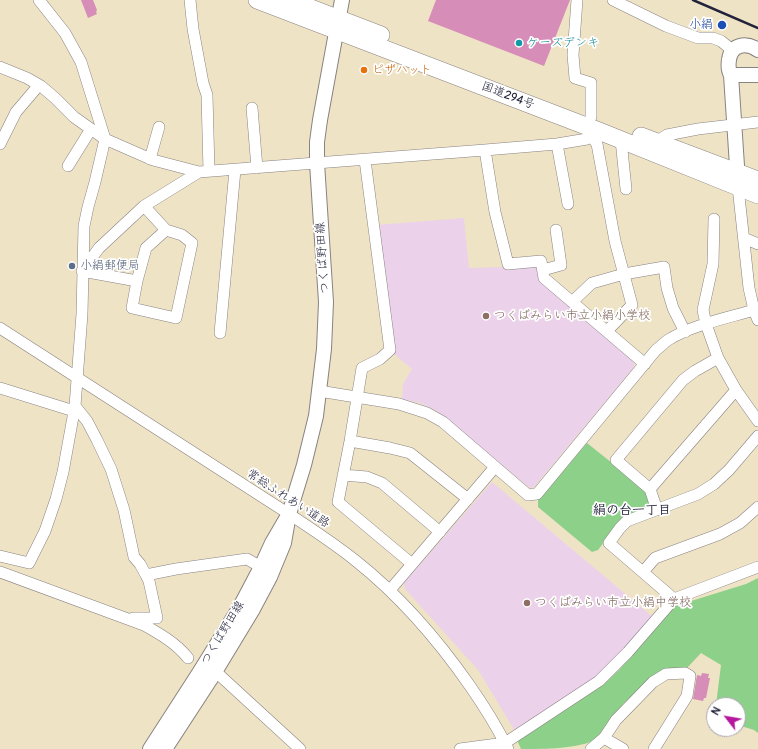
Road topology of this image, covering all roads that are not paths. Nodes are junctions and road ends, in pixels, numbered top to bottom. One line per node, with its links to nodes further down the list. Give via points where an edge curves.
1 (39, 0): 22 (street, via 65,33 81,62)
2 (190, 0): 34 (street, via 193,29 207,95)
3 (257, 0): 8 (highway, 国道294号)
4 (290, 0): 8 (highway, 国道294号)
5 (342, 0): 8 (main road, つくば野田線)
6 (577, 0): 16 (street, via 573,55 575,78 591,83)
7 (613, 0): 9 (street, via 666,26 698,38 721,41)
8 (337, 24): 16 (highway, 国道294号); 21 (highway, 国道294号); 30 (main road, つくば野田線, via 320,120)
9 (732, 50): 10 (main road, via 744,45); 12 (main road, via 728,65)
10 (758, 50)
11 (0, 67): 14 (street)
12 (731, 75): 13 (main road); 18 (main road)
13 (758, 75)
14 (39, 85): 20 (street); 25 (street, via 16,112)
15 (252, 108): 32 (street)
16 (591, 116): 24 (highway, 国道294号)
17 (758, 122): 18 (street)
18 (734, 124): 24 (street, via 667,135); 35 (main road)
19 (159, 126): 28 (street)
20 (91, 129): 22 (street); 31 (street)
21 (596, 134): 23 (highway, 国道294号); 26 (street, via 588,139); 48 (street, via 615,241)
22 (105, 139): 28 (street); 47 (street, via 84,226)
23 (621, 140): 35 (highway, 国道294号); 37 (street)
24 (656, 142): 35 (highway, 国道294号)
25 (0, 144)
26 (557, 144): 27 (street); 39 (street)
27 (485, 150): 29 (street); 46 (street, via 495,212 508,264 541,261)
28 (150, 159): 34 (street)
29 (365, 160): 30 (street); 63 (street, via 390,350 380,359 362,368)
30 (317, 164): 32 (street); 62 (main road, つくば野田線, via 326,302)
31 (68, 166)
32 (257, 168): 33 (street)
33 (235, 170): 34 (street); 56 (street)
34 (204, 172): 40 (street)
35 (738, 180): 36 (highway, 国道294号); 38 (highway, 国道294号); 44 (street)
36 (758, 180)
37 (626, 189)
38 (758, 195)
39 (568, 204)
40 (144, 206): 42 (street); 47 (street, via 99,248)
41 (714, 219): 52 (street, via 713,264 703,310)
42 (166, 230): 49 (street, via 146,248); 49 (street, via 182,235 192,243 176,318 132,308)
43 (556, 230): 46 (street, via 561,265)
44 (744, 238): 45 (street); 51 (street, via 749,288)
45 (758, 244)
46 (543, 270): 50 (street, via 544,278)
47 (82, 271): 49 (street); 59 (street)
48 (624, 274): 50 (street, via 592,283); 54 (street, via 632,305); 55 (street, via 664,267 673,308)
49 (137, 281)
50 (572, 302): 54 (street)
51 (756, 315): 52 (street)
52 (706, 324): 55 (street); 57 (street)
53 (0, 328): 59 (street, 常総ふれあい道路)
54 (607, 331): 58 (street)
55 (685, 332): 58 (street, via 668,340)
56 (220, 333)
57 (718, 358): 61 (street); 70 (street, via 683,380 616,460)
58 (645, 364): 68 (street, via 537,494 528,495)
59 (78, 378): 64 (street); 74 (street, 常総ふれあい道路)
60 (0, 388): 64 (street)
61 (736, 390): 65 (street); 70 (street)
62 (319, 391): 63 (street); 74 (main road, つくば野田線, via 308,452)
63 (357, 397): 67 (street); 68 (street, via 399,404 426,413 443,422)
64 (74, 408): 76 (street, via 56,499 36,550 29,563); 82 (street, via 87,421 111,469 124,510 134,557)
65 (758, 421)
66 (758, 436): 73 (street, via 714,484 698,494)
67 (350, 441): 69 (street); 71 (street, via 410,453)
68 (495, 467): 71 (street)
69 (343, 475): 75 (street, via 367,477 382,483); 77 (street, via 338,502)
70 (650, 488): 73 (street)
71 (468, 499): 75 (street)
72 (758, 507): 81 (street, via 740,523 720,534 656,558)
73 (657, 510): 81 (street, via 627,521 609,543)
74 (289, 514): 78 (main road, つくば野田線, via 275,536); 83 (street, 常総ふれあい道路, via 356,561); 87 (main road, つくば野田線, via 284,543 270,577 253,609)
75 (440, 532): 77 (street)
76 (0, 556)
77 (412, 564): 83 (street)
78 (261, 567): 82 (street, via 247,559); 87 (main road, つくば野田線)
79 (758, 567): 84 (street)
80 (0, 572): 85 (street)
81 (643, 572): 84 (street)
82 (146, 575): 85 (street, via 157,618)
83 (390, 590): 89 (street, 常総ふれあい道路, via 458,668)
84 (674, 598): 89 (street, via 628,652 599,681)
85 (125, 618): 86 (street, via 163,636)
86 (188, 658)
87 (208, 674): 90 (main road, つくば野田線); 91 (main road, つくば野田線); 92 (street)
88 (604, 738): 94 (street); 95 (street); 96 (street, via 616,720 653,682 666,674 685,672 690,676 687,696)
89 (506, 746): 93 (street)
90 (150, 749)
91 (165, 749)
92 (300, 749)
93 (460, 749)
94 (590, 749)
95 (623, 749)
96 (654, 749)

